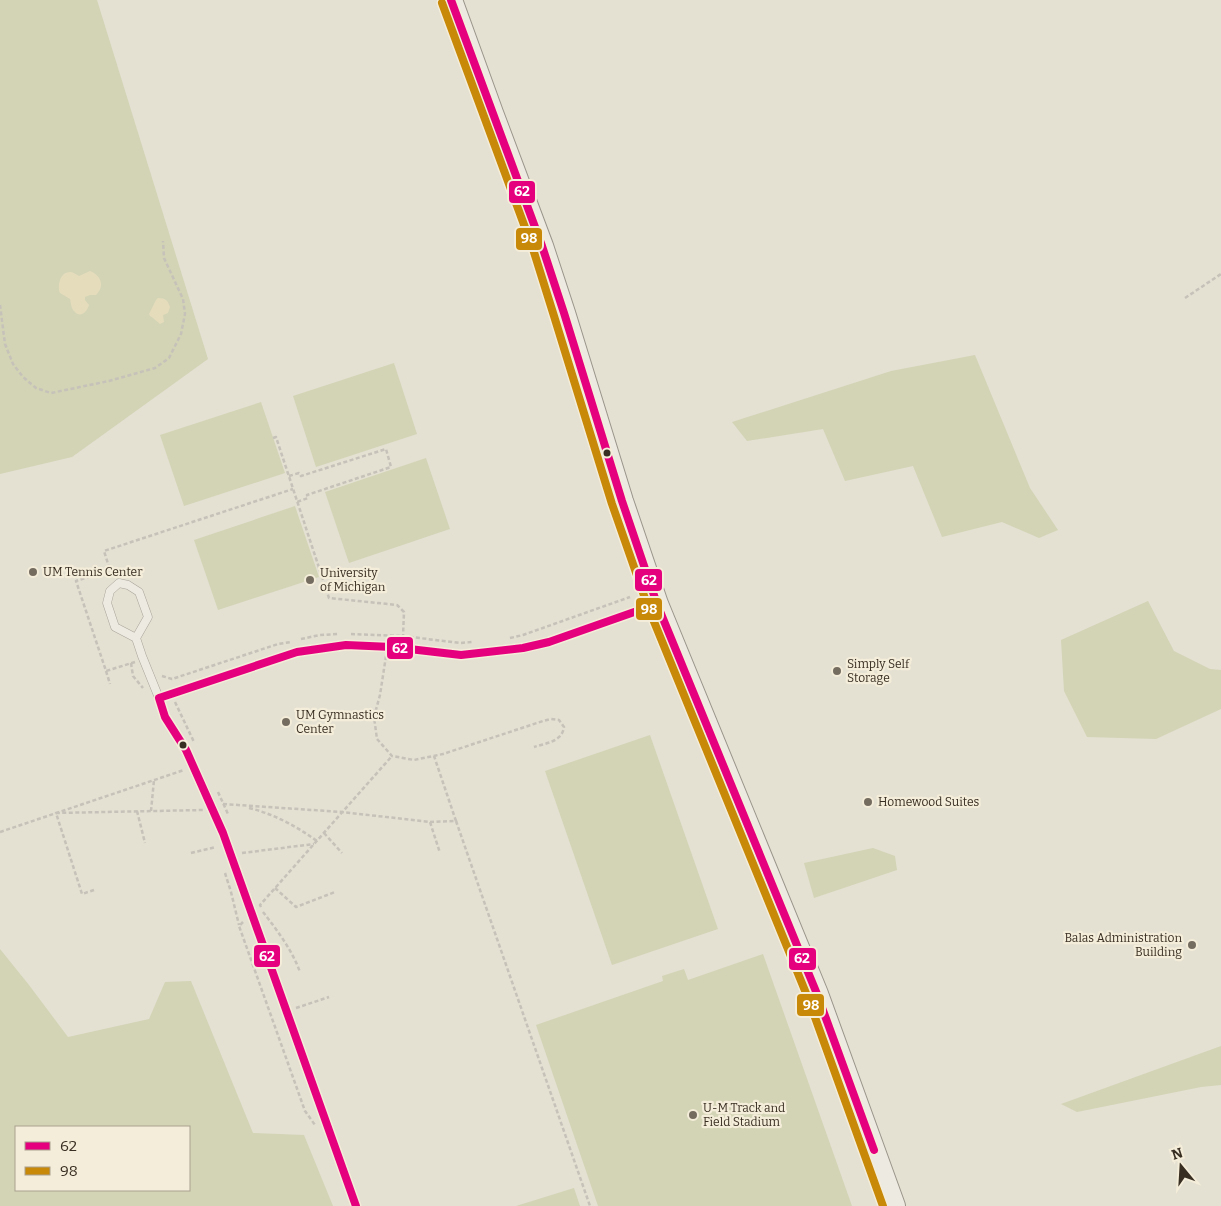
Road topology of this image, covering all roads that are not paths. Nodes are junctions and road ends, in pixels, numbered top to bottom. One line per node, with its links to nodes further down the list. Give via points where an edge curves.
1 (451, 0): 2 (main road, via 542,246)
2 (657, 604): 4 (lane, via 550,642 523,648 461,655 387,646 346,645 297,652); 6 (main road, via 817,994)
3 (136, 638): 3 (lane, via 148,617 140,592 119,583 110,591 107,603 115,627); 4 (lane)
4 (159, 698): 5 (lane, via 223,833)
5 (356, 1206)
6 (894, 1206)

